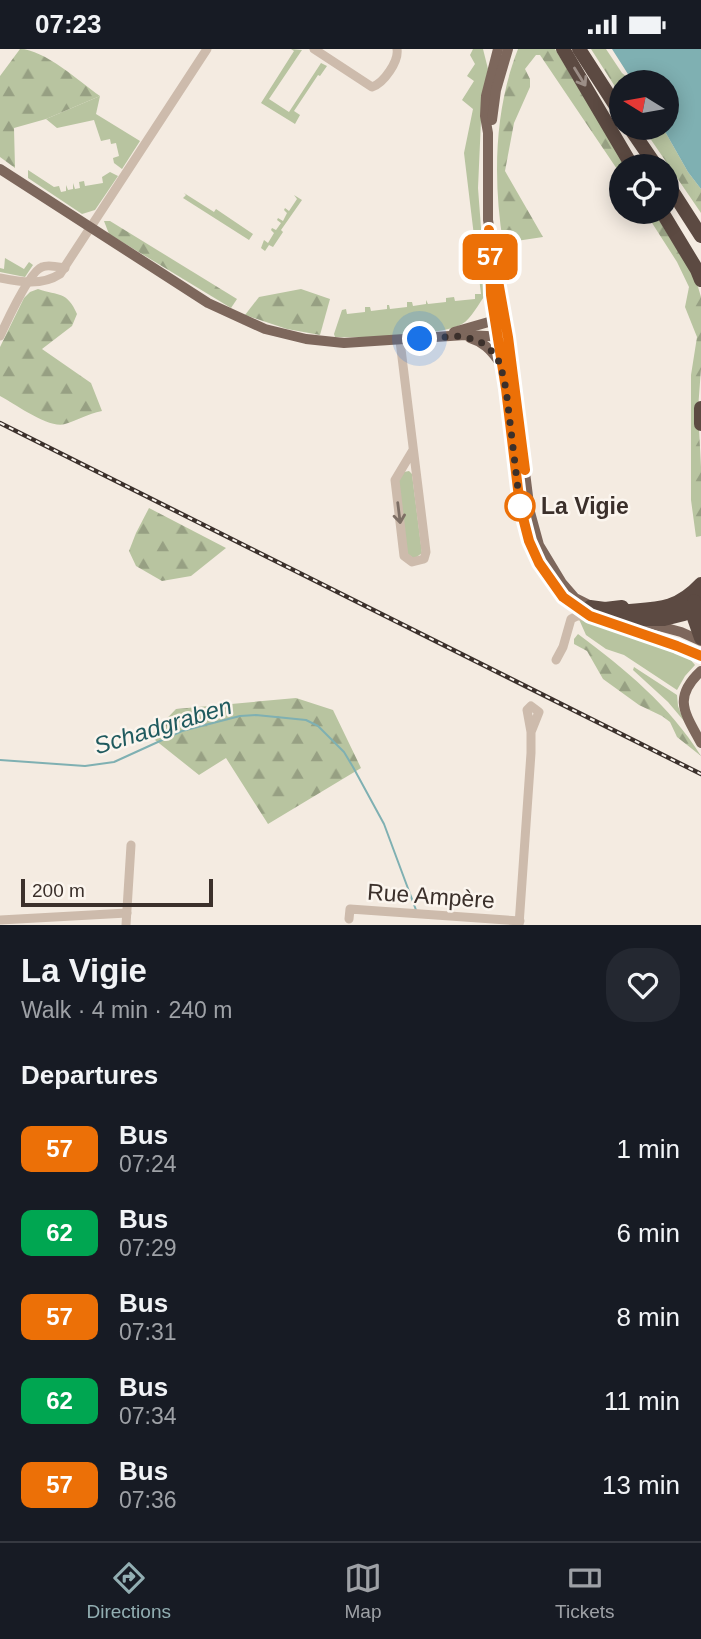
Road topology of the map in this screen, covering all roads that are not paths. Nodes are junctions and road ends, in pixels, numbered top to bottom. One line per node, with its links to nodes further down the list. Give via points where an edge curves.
1 (207, 49): 15 (street)
2 (314, 49): 3 (street, via 372,87 379,85 397,59)
3 (397, 49)
4 (563, 49): 8 (highway, one-way to 8)
5 (579, 49): 7 (highway)
6 (502, 50): 22 (main road, via 486,96 485,116 489,230)
7 (609, 95)
8 (598, 106): 9 (highway); 10 (highway)
9 (625, 154)
10 (632, 154)
11 (0, 169): 15 (main road)
12 (679, 202): 16 (highway)
13 (679, 223): 17 (highway)
14 (670, 224): 20 (highway)
15 (91, 228): 18 (street); 28 (main road, via 208,303 254,325 327,342)
16 (701, 236)
17 (701, 257)
18 (65, 268): 21 (street, via 55,278); 21 (street, via 42,267)
19 (0, 278): 21 (street)
20 (701, 280)
21 (29, 282): 23 (street)
22 (499, 319): 25 (main road); 26 (main road); 27 (main road)
23 (0, 336)
24 (457, 336): 25 (main road); 26 (main road); 29 (main road, via 478,340)
25 (440, 337): 28 (main road)
26 (496, 337): 27 (main road); 29 (main road)
27 (508, 337): 29 (main road)
28 (400, 341): 32 (street)
29 (504, 357): 36 (main road, via 539,545 562,583); 36 (main road, via 520,506 529,541 563,597)
30 (701, 408): 31 (highway)
31 (701, 424)
32 (413, 450): 32 (street, one-way to 32, via 395,480 404,556 412,562 424,559 426,552)
33 (701, 576): 36 (highway, via 669,602)
34 (701, 584): 37 (highway, via 673,606)
35 (698, 597): 38 (highway, via 684,614); 39 (highway, via 694,618)
36 (590, 611): 37 (main road); 41 (street, via 571,619)
37 (613, 619): 38 (highway); 40 (main road)
38 (631, 619): 39 (main road)
39 (701, 639)
40 (701, 656)
41 (556, 660)
42 (701, 671): 44 (main road, via 684,694 685,712)
43 (531, 733): 49 (street)
44 (701, 743)
45 (131, 845): 46 (street)
46 (127, 913): 48 (street); 50 (street)
47 (349, 919): 49 (street, Rue Ampère, via 349,909)
48 (0, 920)
49 (520, 923)
50 (126, 925)

